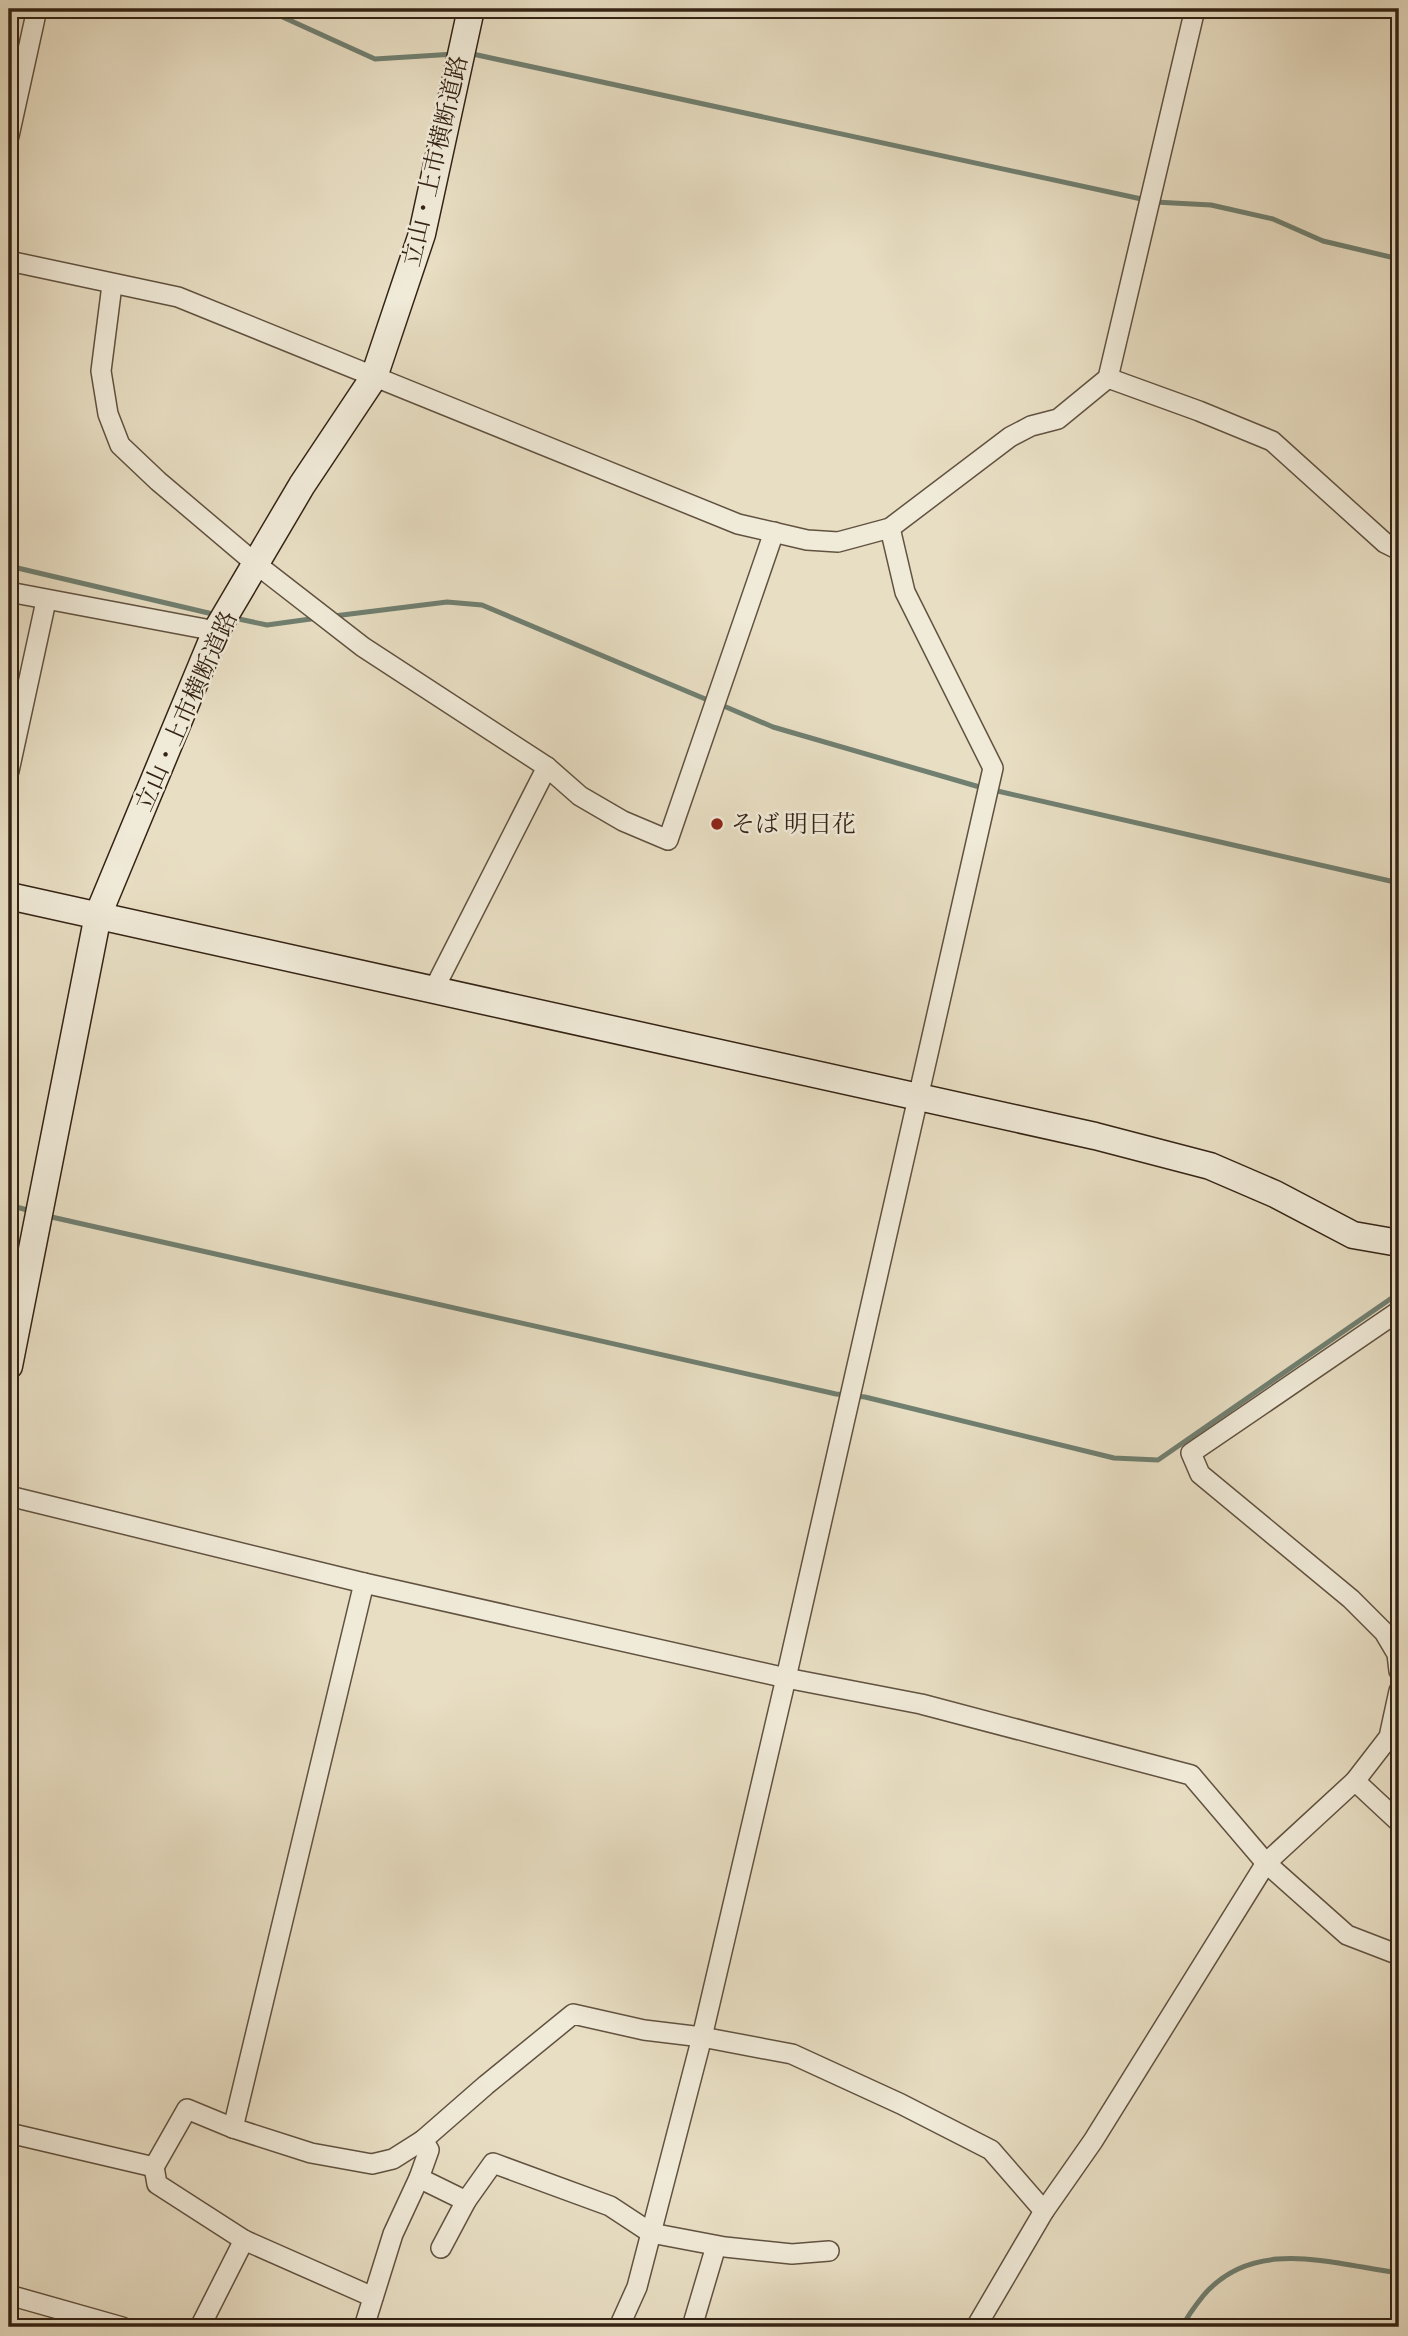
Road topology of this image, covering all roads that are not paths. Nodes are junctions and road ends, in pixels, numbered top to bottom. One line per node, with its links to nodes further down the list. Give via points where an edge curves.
1 (37, 9): 4 (street)
2 (471, 9): 7 (street, 立山・上市横断道路, via 422,234)
3 (1195, 9): 8 (street)
4 (9, 136)
5 (9, 261): 6 (street)
6 (112, 285): 7 (street, via 178,297); 12 (street, via 101,371 108,414 120,445)
7 (374, 377): 10 (street, via 738,524); 12 (street, 立山・上市横断道路)
8 (1108, 378): 9 (street, via 1058,419 1010,437); 11 (street, via 1272,441)
9 (890, 528): 10 (street, via 838,542); 21 (street, via 905,592 993,768)
10 (774, 532): 16 (street, via 668,840 591,802)
11 (1399, 550)
12 (256, 564): 15 (street, 立山・上市横断道路); 16 (street, via 363,647)
13 (9, 592): 14 (street)
14 (47, 601): 15 (street); 17 (street)
15 (222, 621): 19 (street, 立山・上市横断道路)
16 (547, 766): 20 (street)
17 (9, 771)
18 (9, 896): 19 (street)
19 (98, 915): 20 (street); 24 (street, 立山・上市横断道路)
20 (434, 989): 21 (street)
21 (918, 1096): 22 (street, via 1210,1166 1353,1235); 28 (street)
22 (1399, 1242)
23 (1399, 1311): 27 (street, via 1191,1453 1200,1475 1351,1600 1384,1633 1397,1654)
24 (9, 1366)
25 (9, 1496): 26 (street)
26 (364, 1583): 28 (street); 35 (street)
27 (1399, 1671)
28 (786, 1678): 32 (street, via 921,1704 1191,1775); 34 (street)
29 (1399, 1691): 30 (street, via 1389,1737)
30 (1355, 1781): 31 (street); 32 (street)
31 (1399, 1822)
32 (1266, 1863): 33 (street, via 1347,1935); 41 (street, via 1093,2141)
33 (1399, 1955)
34 (702, 2038): 37 (street, via 573,2014); 41 (street, via 792,2054 901,2104 991,2150); 42 (street)
35 (233, 2128): 37 (street, via 311,2153 372,2164 393,2159); 38 (street, via 187,2109)
36 (9, 2133): 38 (street)
37 (423, 2140): 39 (street, via 429,2150)
38 (154, 2166): 43 (street, via 157,2184)
39 (419, 2178): 40 (street); 48 (street, via 393,2234)
40 (466, 2201): 42 (street, via 493,2163 610,2206); 45 (street)
41 (1044, 2211): 55 (street)
42 (651, 2233): 44 (street); 53 (street)
43 (244, 2240): 48 (street); 51 (street)
44 (716, 2246): 46 (street, via 792,2254); 54 (street)
45 (441, 2249)
46 (829, 2251)
47 (9, 2295): 49 (street)
48 (373, 2297): 52 (street)
49 (100, 2325): 50 (street)
50 (122, 2327)
51 (200, 2327)
52 (364, 2327)
53 (619, 2327)
54 (692, 2327)
55 (976, 2327)

